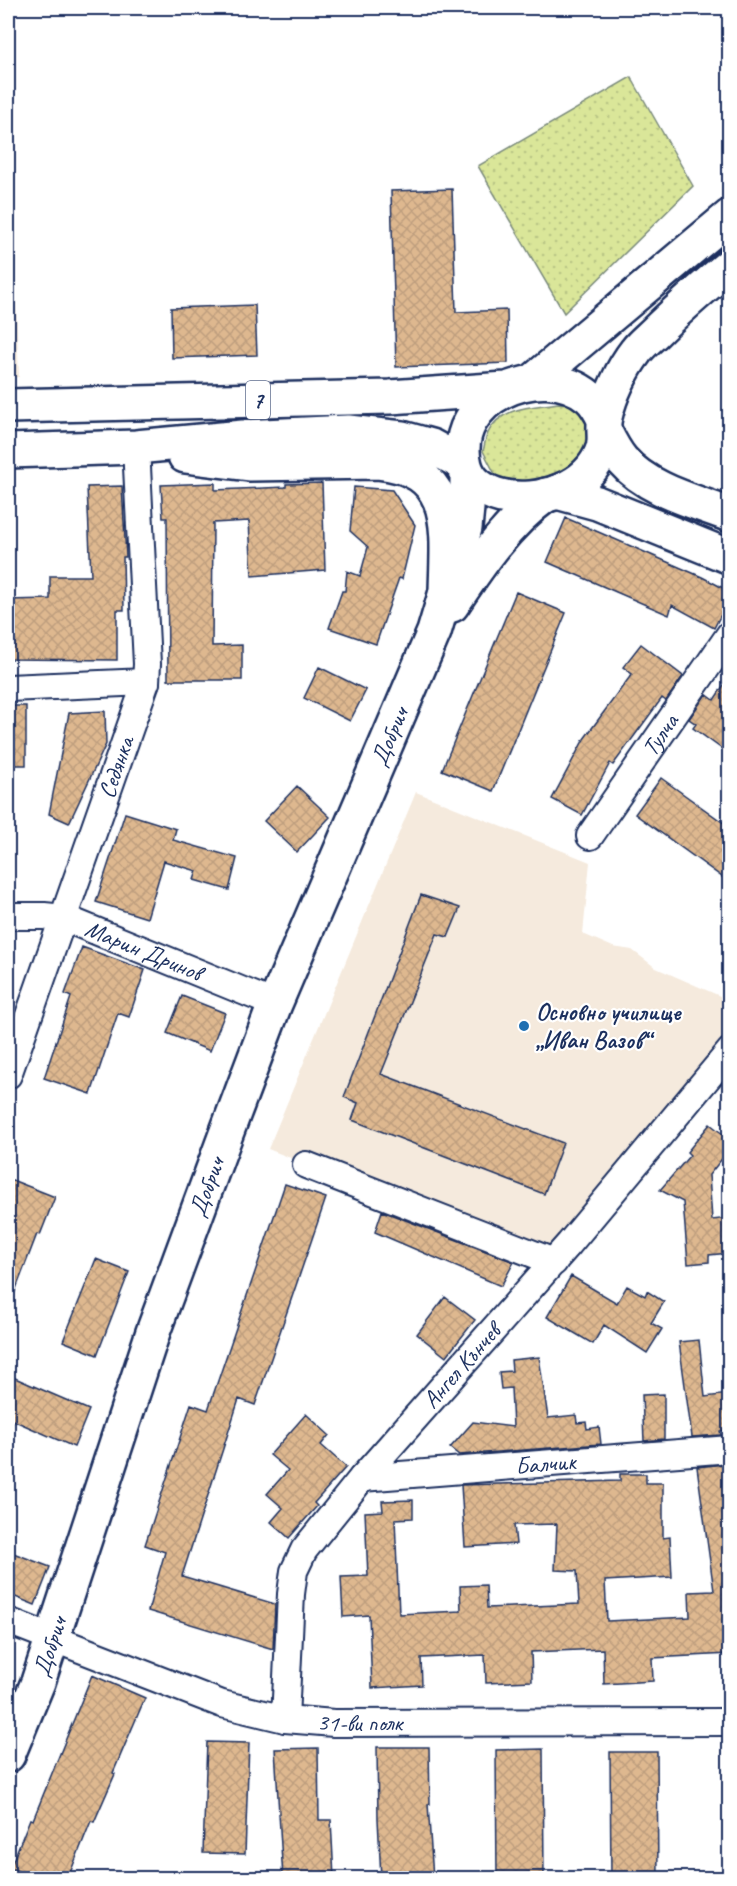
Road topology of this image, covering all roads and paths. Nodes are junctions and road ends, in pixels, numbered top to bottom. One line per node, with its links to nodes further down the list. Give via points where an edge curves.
1 (729, 216): 3 (main road)
2 (729, 265): 5 (main road, 7, via 636,351 619,380)
3 (520, 385): 4 (main road, 7, via 390,397); 5 (main road, 7, via 549,381 577,389 597,406); 8 (main road, via 492,396 472,417 465,432)
4 (8, 406)
5 (605, 426): 9 (main road, 7, via 595,464 574,484); 10 (main road, via 622,461 642,476 672,493)
6 (136, 447): 7 (main road, 7); 8 (main road, 7, via 348,432 402,438 431,446); 12 (main road, via 249,464 378,462 411,470 426,481 445,509); 15 (street, Седянка)
7 (8, 451)
8 (466, 468): 9 (main road, 7, via 483,489 494,494); 12 (main road, Добрич, via 465,528)
9 (552, 494): 11 (main road, via 597,503); 13 (main road, Добрич, via 529,507 496,543)
10 (729, 515)
11 (729, 556)
12 (446, 592): 13 (main road, Добрич)
13 (434, 632): 20 (main road, Добрич)
14 (729, 634): 17 (street, Тулча)
15 (146, 682): 16 (street); 19 (street, Седянка)
16 (8, 688)
17 (590, 836)
18 (8, 916): 19 (street, Марин Дринов)
19 (64, 918): 20 (street, Марин Дринов); 22 (street, Седянка)
20 (275, 1004): 28 (main road, Добрич, via 153,1332)
21 (729, 1051): 24 (street, Ангел Кънчев)
22 (8, 1075)
23 (306, 1165): 24 (street)
24 (554, 1262): 26 (street, Ангел Кънчев)
25 (729, 1449): 26 (street, Балчик)
26 (362, 1478): 29 (street, Ангел Кънчев, via 304,1550 294,1571)
27 (8, 1621): 28 (street, 31-ви полк)
28 (54, 1638): 29 (street, 31-ви полк, via 222,1704); 31 (main road, Добрич)
29 (285, 1719): 30 (street, 31-ви полк, via 334,1723)
30 (729, 1722)
31 (8, 1755)

